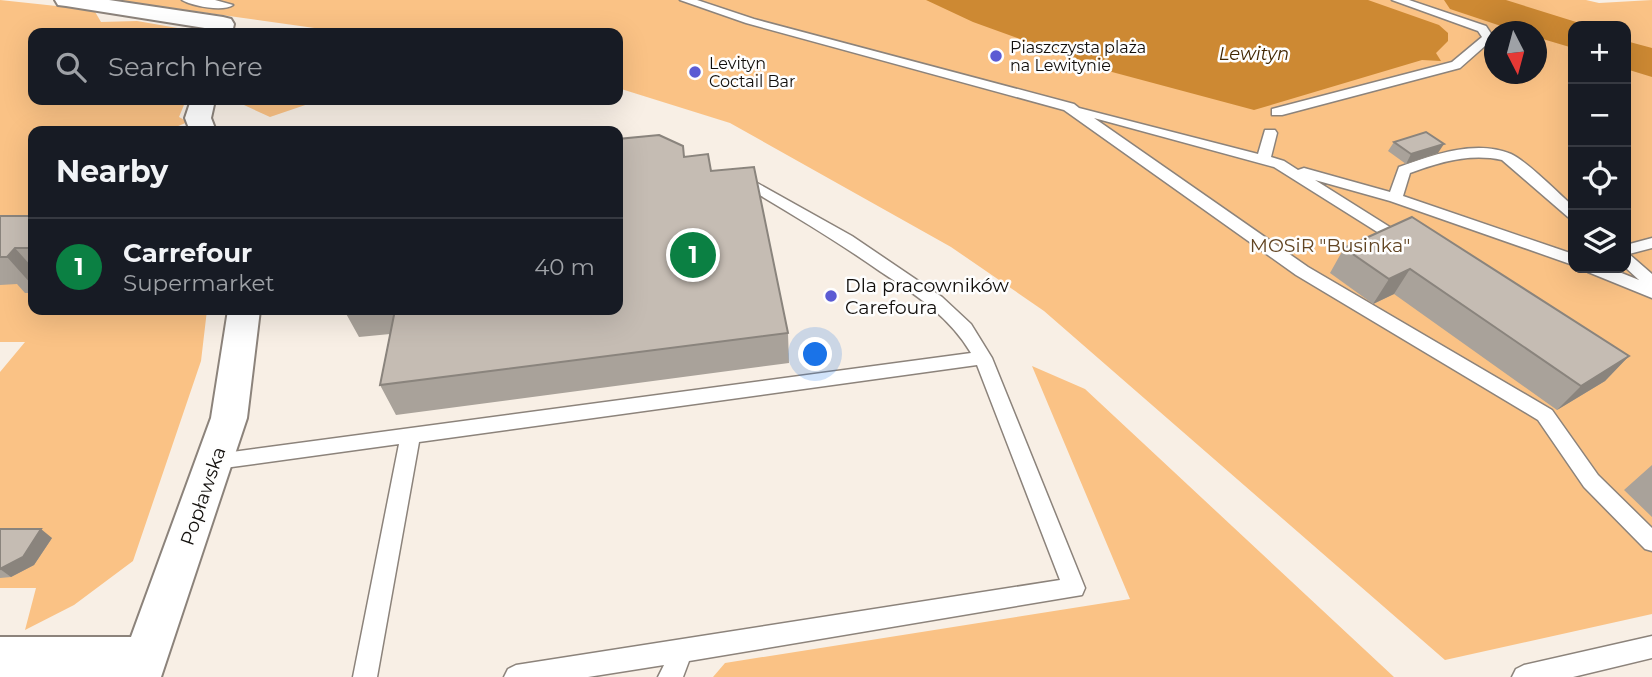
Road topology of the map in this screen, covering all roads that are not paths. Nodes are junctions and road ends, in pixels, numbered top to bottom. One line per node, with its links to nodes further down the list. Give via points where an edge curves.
1 (66, 0): 6 (street, via 223,24)
2 (188, 0): 5 (lane)
3 (686, 0): 8 (lane)
4 (1398, 0): 9 (lane, via 1482,29 1488,38 1456,65)
5 (227, 5)
6 (222, 28)
7 (202, 105): 10 (street)
8 (1069, 107): 12 (lane); 29 (lane, via 1302,271 1545,415 1591,481)
9 (1277, 112)
10 (201, 126)
11 (1270, 133): 12 (lane)
12 (1263, 160): 13 (lane)
13 (1279, 164): 15 (lane); 19 (lane)
14 (741, 178): 26 (lane, via 846,240 936,301 965,328)
15 (1395, 198): 16 (lane, via 1404,170 1449,154 1496,154 1507,157); 20 (lane)
16 (1568, 210)
17 (1652, 243): 18 (lane)
18 (1631, 249)
19 (1421, 251)
20 (1568, 258)
21 (1631, 264): 23 (lane)
22 (1606, 273): 24 (lane)
23 (1652, 283)
24 (1652, 292)
25 (243, 315): 28 (street, Popławska, via 229,418)
26 (983, 359): 27 (lane); 31 (lane, via 1074,587)
27 (411, 435): 28 (lane); 34 (lane)
28 (217, 461): 33 (street, Popławska)
29 (1652, 542)
30 (1652, 647): 37 (lane)
31 (677, 651): 35 (lane); 36 (lane, via 677,665)
32 (0, 659): 33 (street)
33 (143, 668)
34 (365, 677)
35 (516, 677)
36 (670, 677)
37 (1524, 677)

